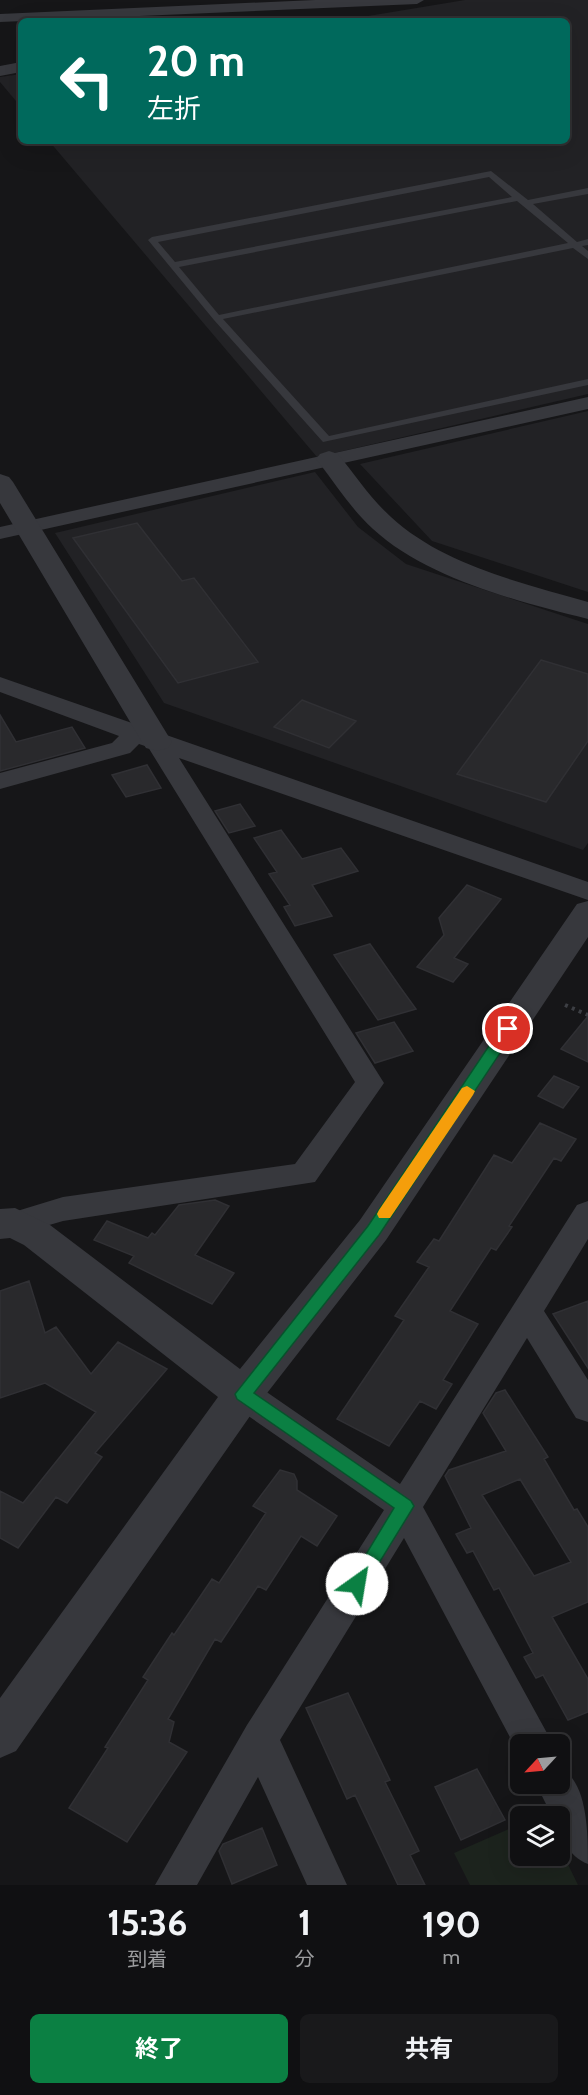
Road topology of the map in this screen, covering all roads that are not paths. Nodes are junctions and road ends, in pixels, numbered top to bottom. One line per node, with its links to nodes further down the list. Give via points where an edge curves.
1 (162, 0): 4 (street)
2 (417, 0): 3 (street)
3 (404, 1): 4 (street); 6 (street, via 384,9)
4 (179, 16): 5 (street)
5 (0, 18)
6 (326, 18)
7 (18, 68): 8 (street)
8 (0, 71)
9 (588, 191): 10 (lane)
10 (522, 200): 12 (lane); 14 (lane); 14 (lane, via 491,174 152,240)
11 (588, 242): 12 (lane)
12 (574, 245): 13 (lane); 15 (lane)
13 (588, 256)
14 (173, 264): 15 (lane)
15 (217, 318): 16 (lane, via 327,440)
16 (588, 382)
17 (588, 403): 18 (street)
18 (329, 459): 20 (street); 22 (street, via 387,528 419,549 504,586)
19 (0, 482): 20 (street)
20 (28, 526): 21 (street); 24 (street)
21 (0, 533)
22 (588, 611)
23 (0, 684): 24 (street)
24 (146, 738): 25 (street); 26 (street); 29 (street, via 370,1083 304,1174 63,1209)
25 (0, 782)
26 (588, 891)
27 (588, 912): 31 (street, via 373,1230)
28 (588, 1213): 30 (street)
29 (7, 1223): 31 (street, via 52,1246)
30 (526, 1310): 32 (street); 33 (street)
31 (243, 1394): 33 (street); 35 (street)
32 (588, 1408)
33 (405, 1506): 34 (street); 36 (street)
34 (529, 1734)
35 (0, 1736)
36 (260, 1738): 39 (street); 40 (street)
37 (560, 1794): 38 (street)
38 (588, 1845)
39 (175, 1885)
40 (327, 1885)

